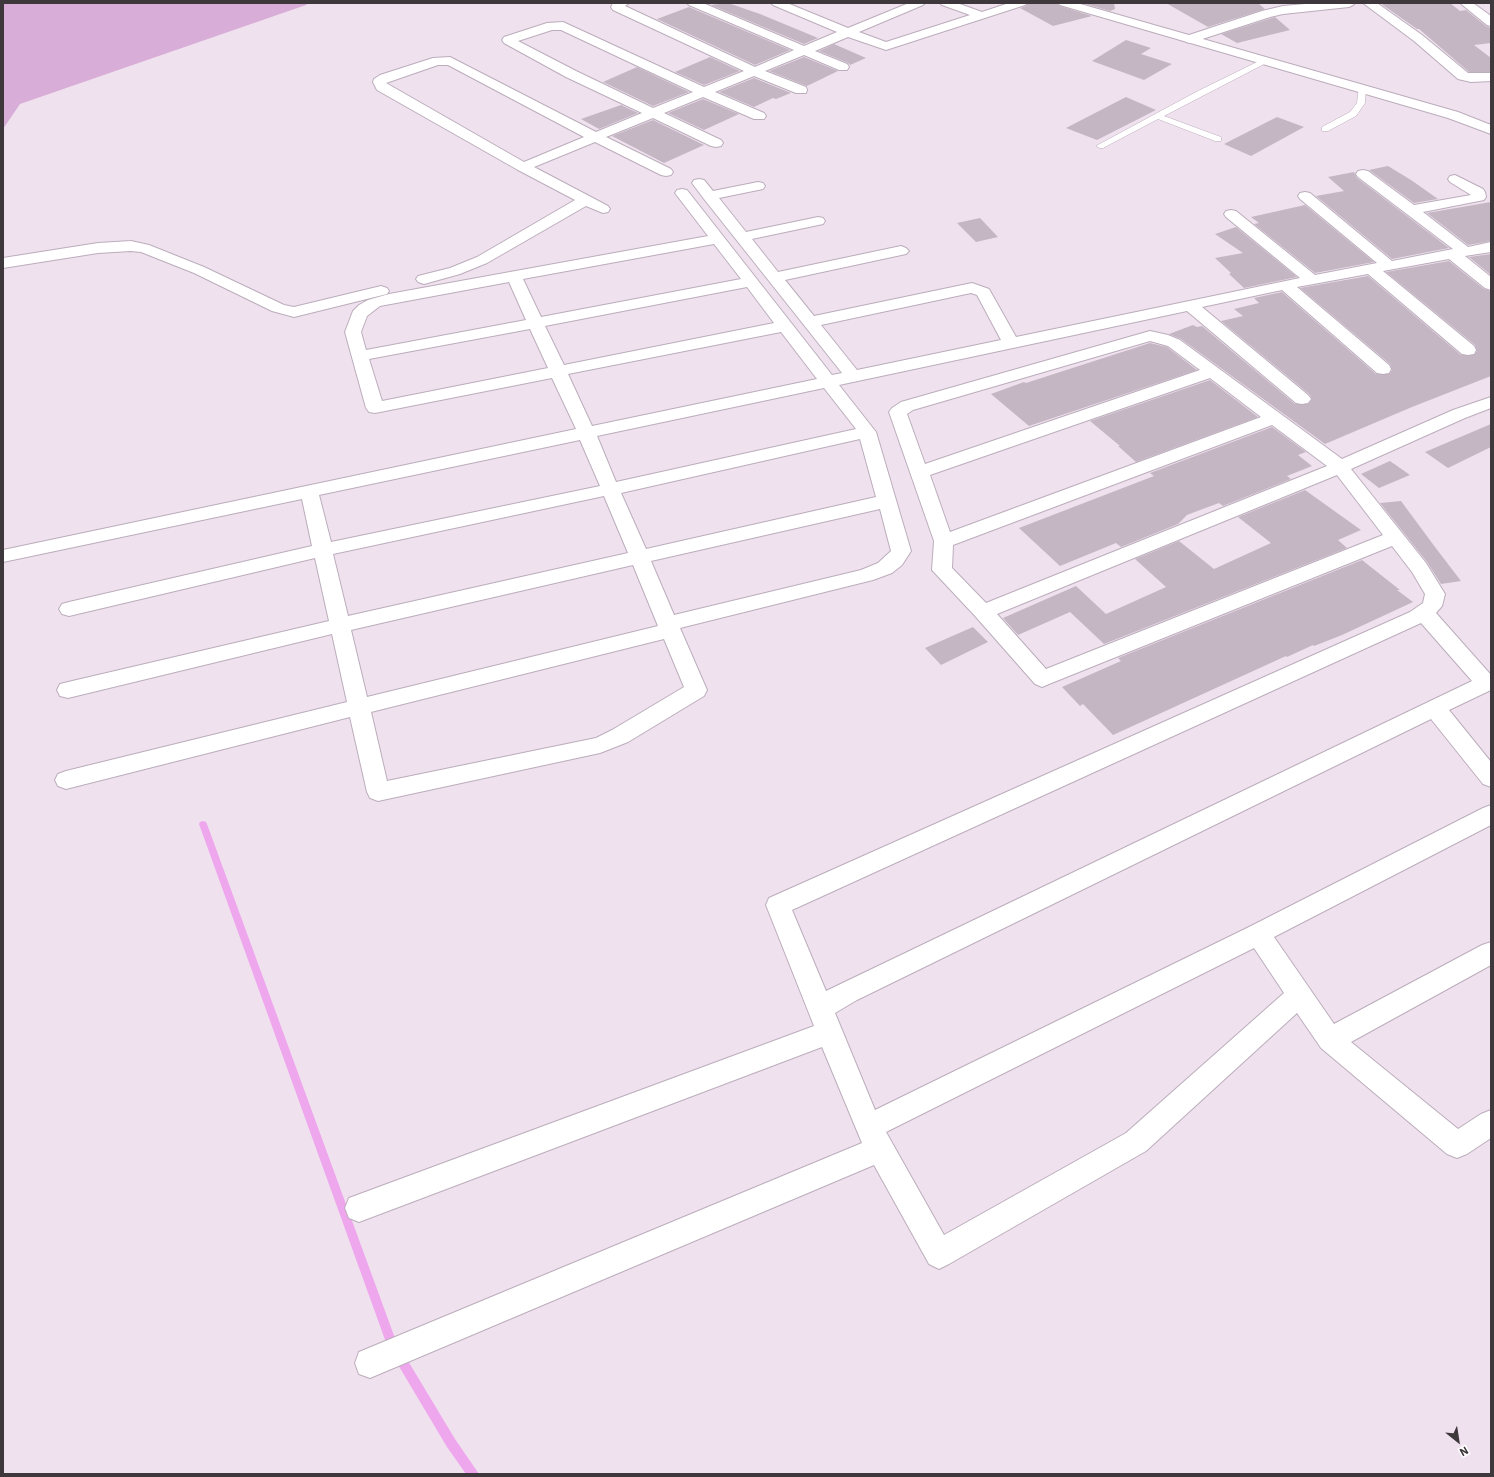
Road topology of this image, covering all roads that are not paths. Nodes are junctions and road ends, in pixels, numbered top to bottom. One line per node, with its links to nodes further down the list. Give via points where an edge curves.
1 (623, 3): 25 (main road, via 617,7)
2 (693, 3): 22 (main road)
3 (777, 3): 13 (main road)
4 (919, 3): 14 (main road)
5 (946, 3): 15 (main road)
6 (1021, 3): 15 (main road)
7 (1349, 3): 12 (main road)
8 (1369, 3): 26 (main road, via 1418,38 1463,76)
9 (1466, 3): 17 (main road)
10 (1071, 4): 21 (main road)
11 (810, 6): 13 (main road)
12 (1278, 6): 21 (main road)
13 (796, 11): 20 (main road)
14 (890, 15): 16 (main road); 20 (main road)
15 (980, 15): 19 (main road)
16 (904, 20)
17 (1491, 22)
18 (919, 26): 19 (main road)
19 (933, 31): 20 (main road, via 886,46)
20 (847, 32): 22 (main road)
21 (1190, 39): 23 (main road)
22 (802, 50): 24 (main road); 25 (main road)
23 (1266, 61): 27 (main road); 32 (lane)
24 (843, 68)
25 (754, 71): 28 (main road); 29 (main road)
26 (1491, 76)
27 (1362, 88): 33 (lane, via 1361,103 1353,114); 34 (main road, via 1453,115)
28 (801, 90)
29 (703, 92): 30 (main road); 30 (main road, via 563,26 551,26 508,40 571,74); 31 (main road)
30 (653, 113): 35 (main road); 37 (main road)
31 (759, 116)
32 (1156, 116): 36 (lane); 38 (lane)
33 (1325, 129)
34 (1491, 130)
35 (594, 137): 39 (main road); 39 (main road, via 450,61 436,61 379,82 382,87); 40 (main road)
36 (1218, 139)
37 (716, 143)
38 (1100, 146)
39 (523, 167): 48 (main road)
40 (666, 172)
41 (1363, 174): 50 (main road)
42 (1455, 179): 50 (main road, via 1478,192 1479,197)
43 (699, 183): 46 (main road)
44 (758, 186): 46 (main road)
45 (682, 193): 54 (main road)
46 (709, 196): 53 (main road)
47 (1305, 196): 59 (main road)
48 (586, 200): 49 (main road); 58 (main road, via 455,271 294,312 278,308 199,270 144,248 98,248)
49 (603, 209)
50 (1412, 210): 57 (main road)
51 (1231, 214): 63 (main road)
52 (818, 221): 53 (main road)
53 (742, 237): 62 (main road)
54 (717, 239): 61 (main road); 64 (main road)
55 (1491, 247): 57 (main road)
56 (901, 251): 62 (main road)
57 (1459, 253): 59 (main road); 66 (main road)
58 (3, 264)
59 (1389, 266): 60 (main road)
60 (1371, 269): 63 (main road); 72 (main road)
61 (514, 276): 69 (main road); 73 (main road, via 374,303 365,308 353,332)
62 (774, 278): 68 (main road)
63 (1312, 280): 65 (main road)
64 (750, 282): 69 (main road); 70 (main road)
65 (1285, 285): 67 (main road); 74 (main road)
66 (1491, 285)
67 (1190, 305): 71 (main road); 79 (main road)
68 (810, 322): 71 (main road, via 972,288 983,292); 77 (main road)
69 (536, 323): 73 (main road); 75 (main road)
70 (785, 326): 75 (main road); 78 (main road)
71 (1011, 343): 77 (main road)
72 (1468, 350)
73 (360, 356): 75 (main road, via 375,408)
74 (1383, 369)
75 (557, 371): 82 (main road)
76 (1212, 372): 81 (main road); 85 (main road); 85 (main road, via 1174,343 1150,336 907,406 898,412)
77 (853, 376): 78 (main road)
78 (827, 382): 82 (main road); 83 (main road)
79 (1302, 399)
80 (1491, 402): 84 (main road)
81 (1274, 418): 84 (main road); 90 (main road)
82 (586, 432): 86 (main road); 87 (main road)
83 (867, 432): 86 (main road); 88 (main road)
84 (1340, 467): 89 (main road); 95 (main road)
85 (919, 472): 90 (main road)
86 (611, 489): 91 (main road); 93 (main road)
87 (309, 490): 91 (main road); 92 (main road)
88 (887, 501): 93 (main road); 98 (main road, via 901,551 885,568 866,576)
89 (1394, 538): 95 (main road, via 1042,679); 96 (main road, via 1419,568 1435,594 1432,606)
90 (944, 541): 95 (main road, via 942,570)
91 (323, 550): 94 (main road); 97 (main road)
92 (3, 556)
93 (640, 558): 97 (main road); 98 (main road)
94 (69, 609)
95 (983, 612)
96 (1423, 612): 101 (main road, via 1486,683); 108 (main road, via 778,905)
97 (340, 625): 99 (main road); 100 (main road)
98 (669, 627): 100 (main road); 100 (main road, via 696,690 620,736 600,745 378,792)
99 (68, 690)
100 (358, 707): 103 (main road)
101 (1435, 708): 102 (main road); 108 (main road, via 848,992)
102 (1491, 778)
103 (66, 780)
104 (1491, 814): 105 (main road)
105 (1258, 934): 107 (main road); 111 (main road)
106 (1491, 953): 109 (main road)
107 (1299, 994): 109 (main road); 111 (main road, via 1136,1142 939,1254)
108 (825, 1020): 111 (main road); 112 (main road)
109 (1330, 1040): 110 (main road, via 1457,1145)
110 (1491, 1123)
111 (874, 1138): 113 (main road)
112 (359, 1208)
113 (370, 1363)

